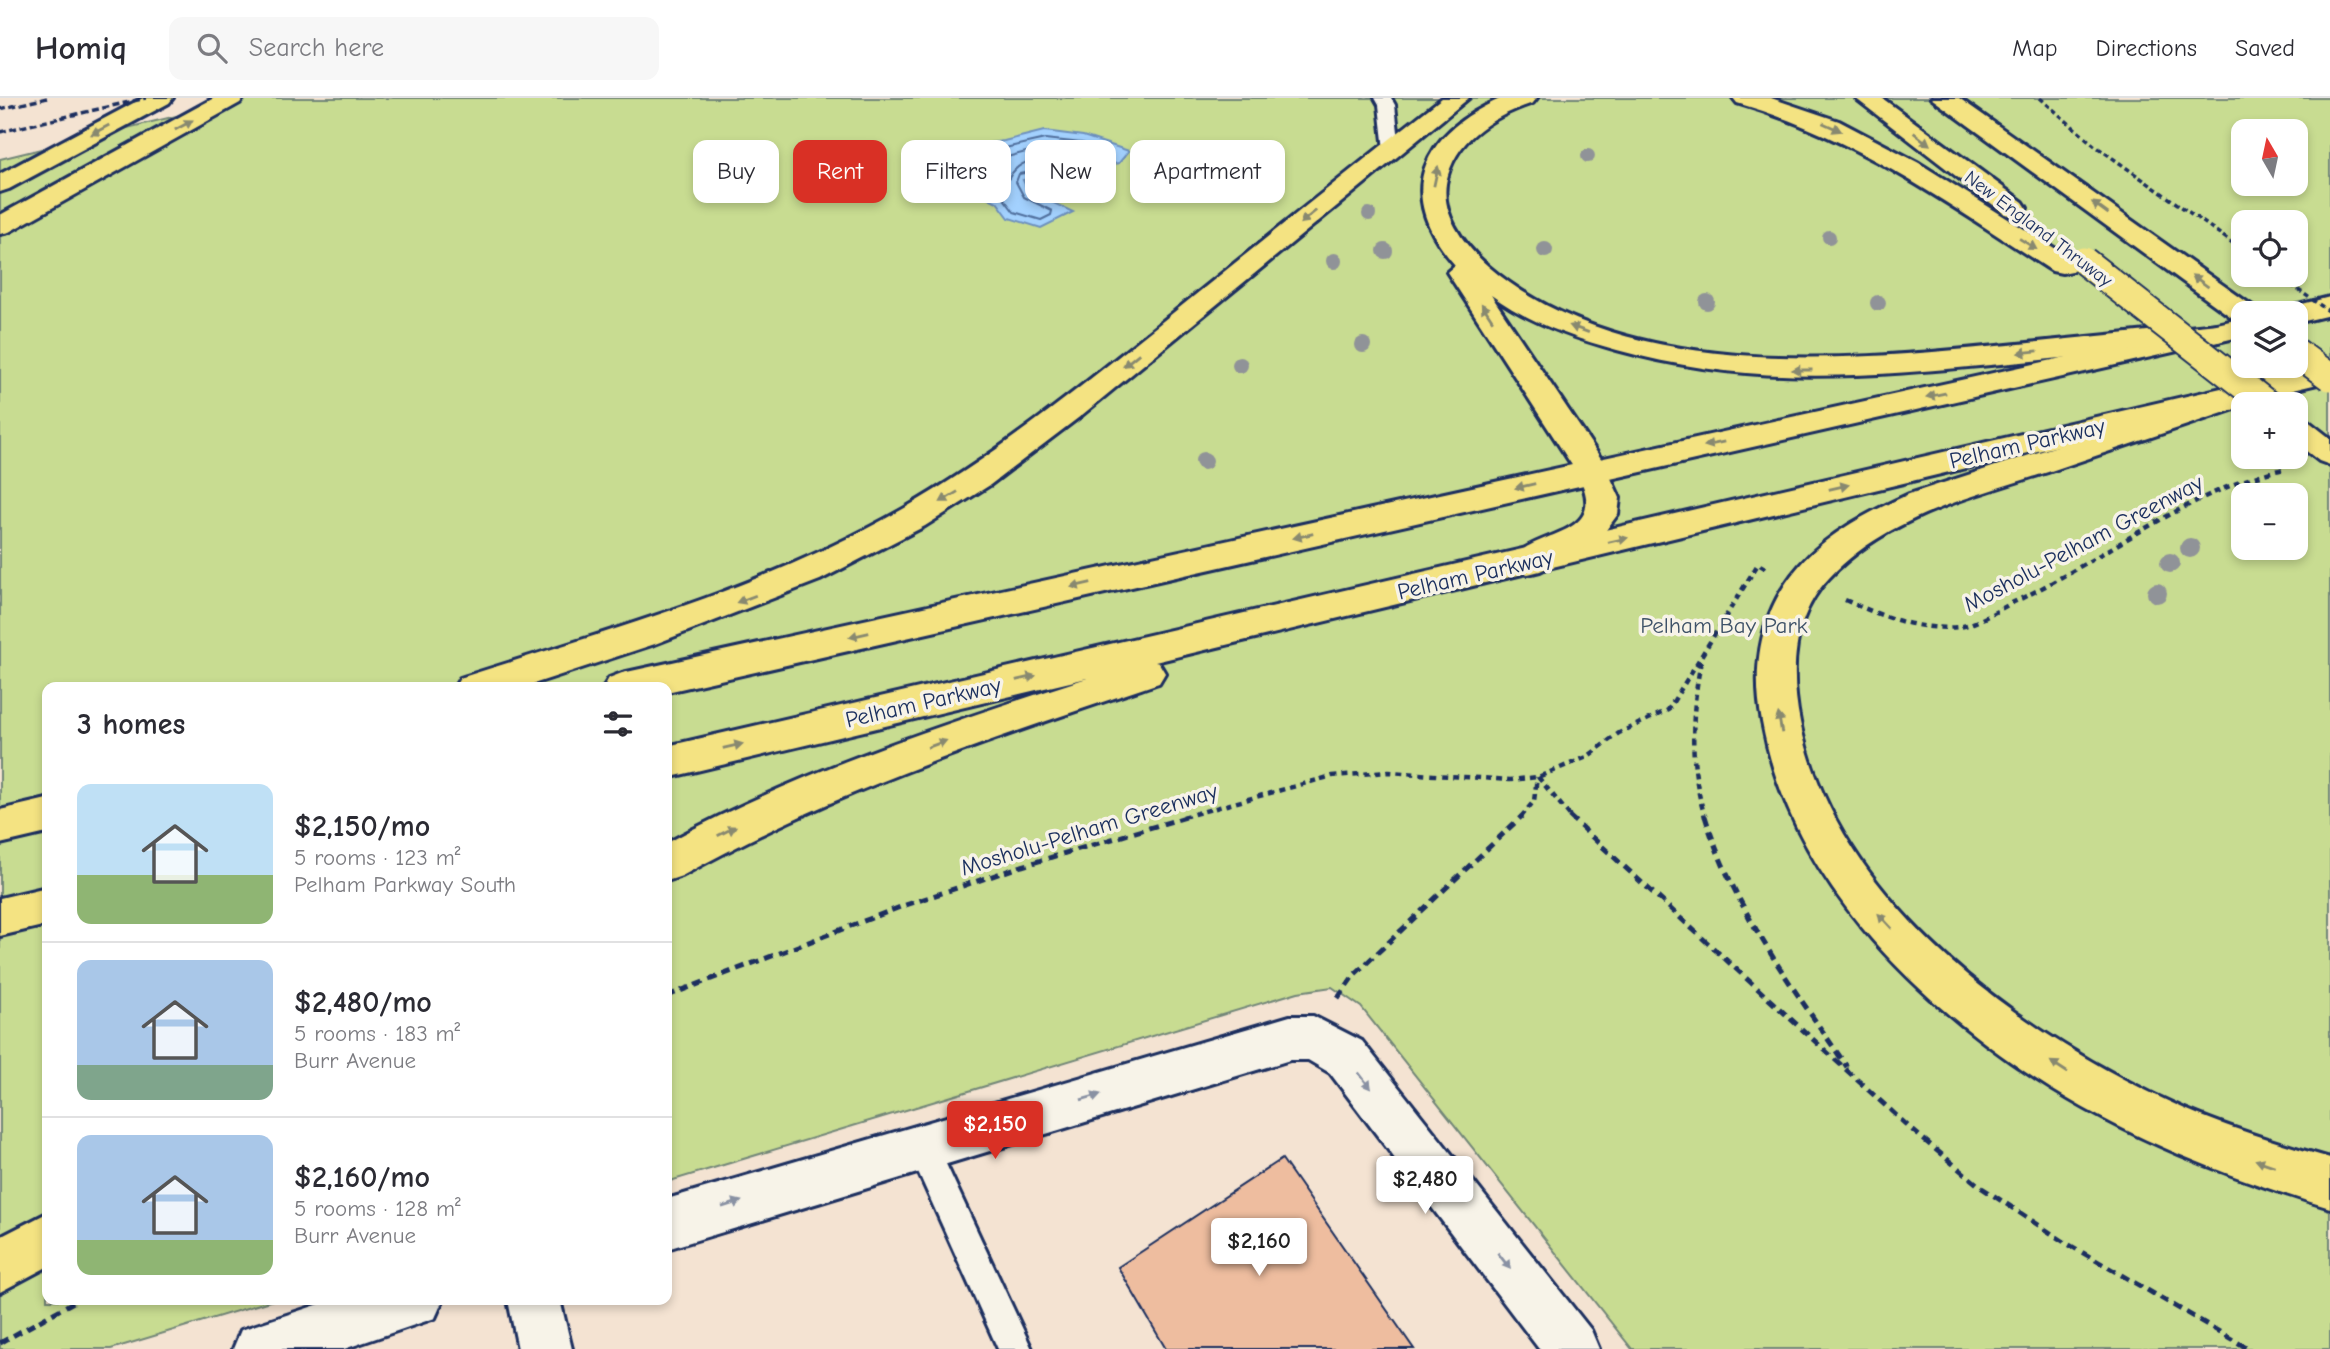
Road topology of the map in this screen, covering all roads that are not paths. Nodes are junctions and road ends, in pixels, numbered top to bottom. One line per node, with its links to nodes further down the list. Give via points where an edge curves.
1 (161, 98): 10 (main road, one-way to 10)
2 (232, 98): 12 (main road, one-way to 2)
3 (1384, 98): 9 (lane)
4 (1457, 98): 9 (main road)
5 (1525, 98): 11 (main road, one-way to 5, via 1433,182 1445,151 1476,122)
6 (1745, 98): 13 (main road, one-way to 13, via 1815,120 1874,147)
7 (1867, 98): 13 (main road, New England Thruway, one-way to 13)
8 (1942, 98): 14 (main road, one-way to 8)
9 (1392, 150): 25 (main road, one-way to 25, via 1053,423 956,493 815,569 718,610)
10 (0, 184)
11 (1438, 219): 17 (main road, one-way to 11, via 1836,370 1706,362 1615,340 1531,307 1505,293 1463,258); 22 (main road, one-way to 11, via 1454,260)
12 (0, 226)
13 (2073, 263): 17 (main road, bridge)
14 (2231, 304)
15 (2330, 306): 16 (main road)
16 (2308, 311)
17 (2224, 340): 19 (main road, bridge); 22 (main road, one-way to 22)
18 (2330, 374): 19 (main road)
19 (2282, 380): 23 (main road, Pelham Parkway, one-way to 19); 34 (main road, one-way to 19, via 2219,1148 2078,1079 1964,998 1876,912 1816,825 1797,787 1774,683 1781,627 1803,585 1850,541 1882,521 1921,502)
20 (2308, 437): 21 (main road)
21 (2330, 454)
22 (1592, 471): 23 (main road, via 1604,500 1595,524); 26 (main road, one-way to 26)
23 (1528, 562): 24 (main road, Pelham Parkway)
24 (1359, 600): 27 (main road, Pelham Parkway, one-way to 24); 30 (main road, one-way to 24, via 822,787 893,759)
25 (492, 682)
26 (649, 682)
27 (672, 761)
28 (42, 817): 29 (main road)
29 (0, 827)
30 (672, 861)
31 (42, 907): 32 (main road)
32 (0, 917)
33 (922, 1147): 35 (street, one-way to 33); 42 (lane); 43 (street, one-way to 43, via 1290,1038 1313,1038 1346,1057)
34 (2330, 1183)
35 (672, 1222)
36 (42, 1241): 37 (main road)
37 (0, 1266)
38 (401, 1305): 40 (street)
39 (535, 1305): 41 (street)
40 (260, 1349)
41 (545, 1349)
42 (1015, 1349)
43 (1572, 1349)

